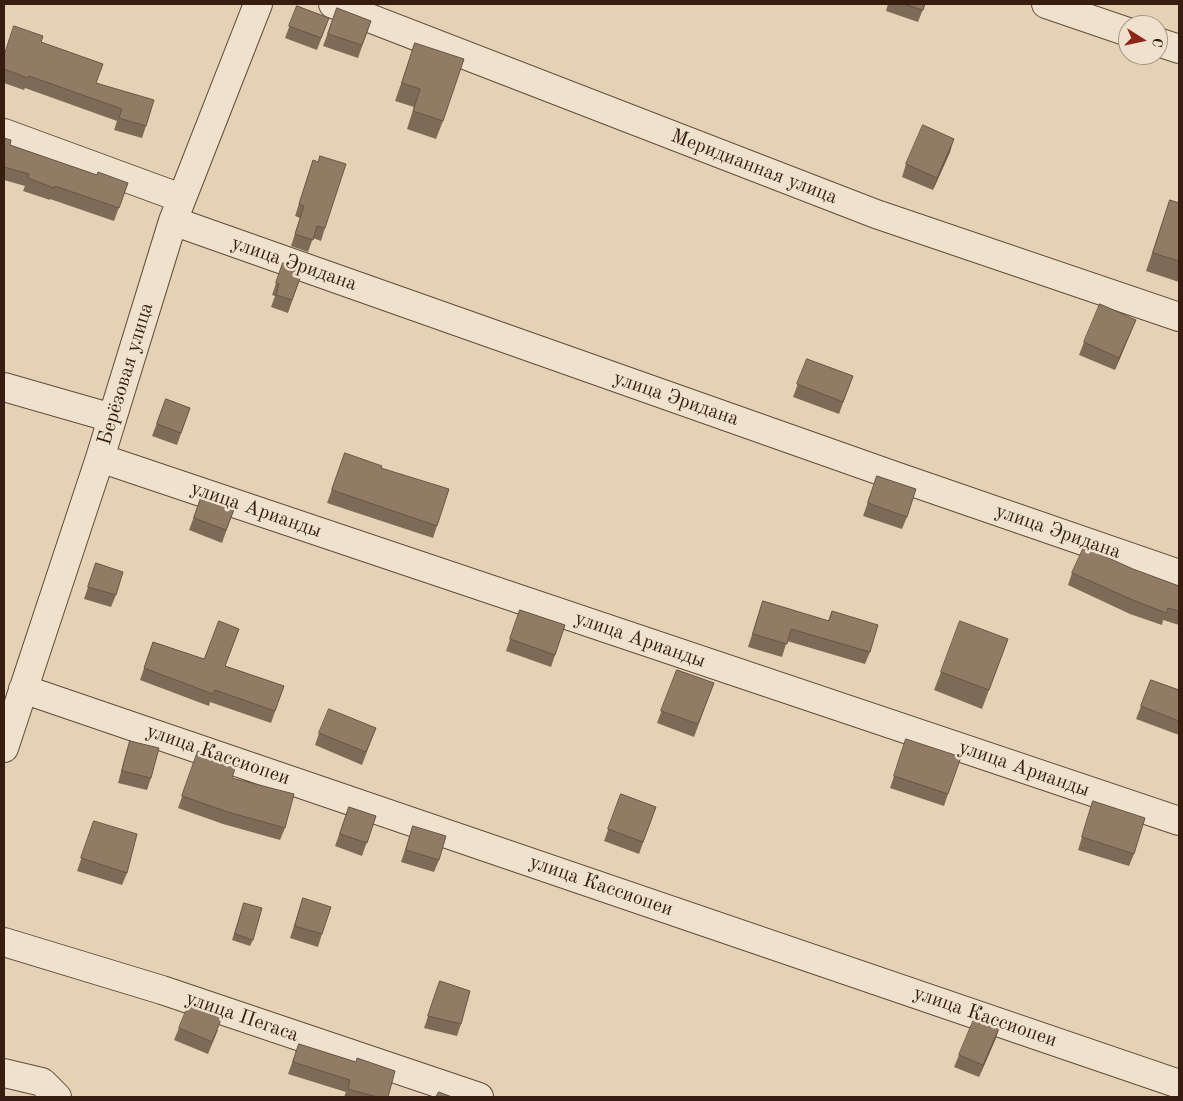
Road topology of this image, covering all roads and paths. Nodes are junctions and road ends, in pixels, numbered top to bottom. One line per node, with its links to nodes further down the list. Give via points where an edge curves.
1 (258, 4): 6 (street, Берёзовая улица)
2 (333, 4): 7 (street, Меридианная улица, via 876,214)
3 (1046, 4): 4 (street)
4 (1118, 29)
5 (4, 133): 6 (street, улица Эридана)
6 (177, 210): 9 (street, Берёзовая улица); 11 (street, улица Эридана, via 895,476)
7 (1179, 316)
8 (4, 387): 9 (street)
9 (112, 418): 10 (street, Берёзовая улица)
10 (100, 458): 12 (street, Берёзовая улица); 14 (street, улица Арианды)
11 (1179, 574)
12 (23, 689): 13 (street, Берёзовая улица); 17 (street, улица Кассиопеи)
13 (4, 748)
14 (1179, 821)
15 (4, 942): 19 (street, улица Пегаса, via 162,990)
16 (4, 1073): 18 (street, via 42,1082)
17 (1179, 1084)
18 (57, 1097)
19 (479, 1097)

